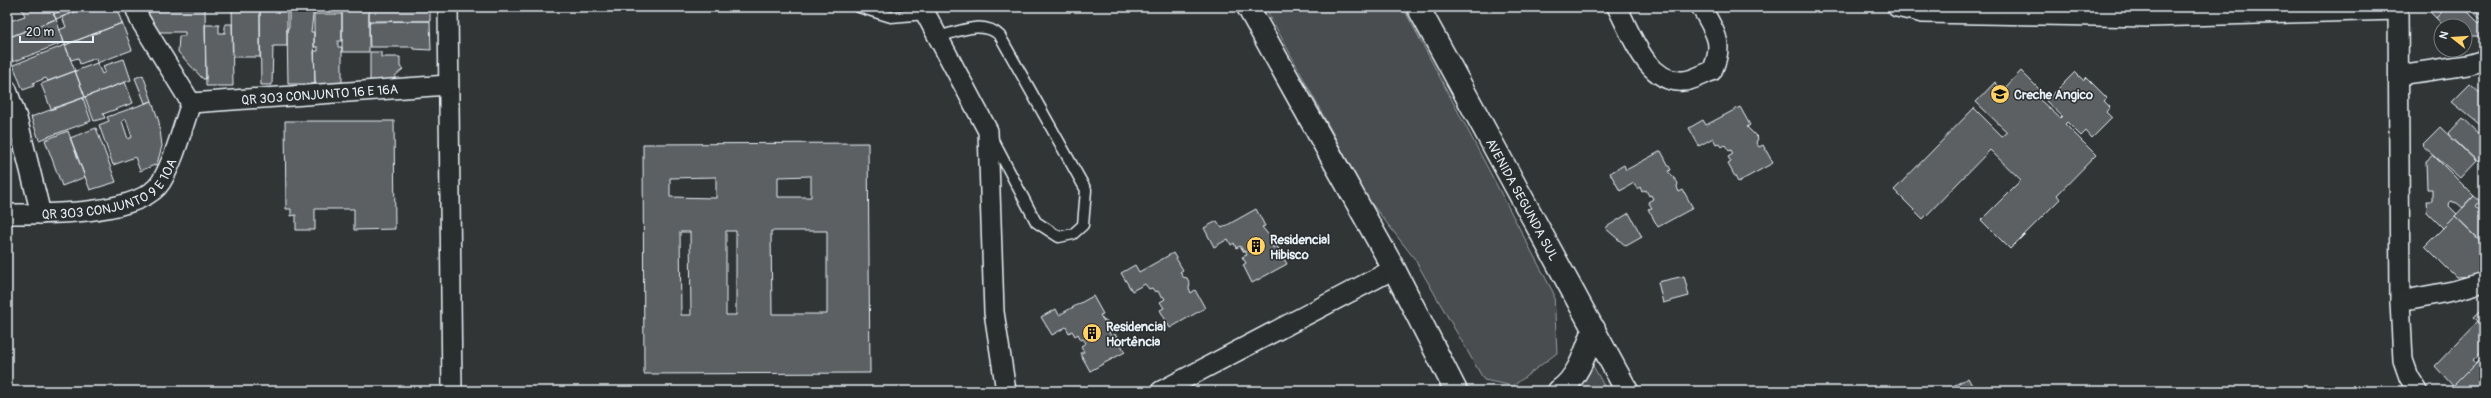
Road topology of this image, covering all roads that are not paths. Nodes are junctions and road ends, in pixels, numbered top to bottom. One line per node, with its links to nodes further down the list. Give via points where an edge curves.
1 (135, 7): 17 (street, via 140,20)
2 (448, 7): 15 (street)
3 (859, 7): 10 (lane, via 891,17)
4 (1248, 7): 21 (main road)
5 (1418, 7): 24 (main road, AVENIDA SEGUNDA SUL)
6 (1617, 7): 7 (street, via 1648,65 1665,80 1684,82 1712,71 1719,56 1718,36)
7 (1701, 7)
8 (1897, 7): 11 (street, via 1923,13)
9 (2398, 8): 11 (street); 14 (street)
10 (924, 11): 12 (street)
11 (2150, 12)
12 (938, 37): 18 (street); 18 (lane, via 976,27 995,30 1000,36 1086,190 1083,225 1080,229 1059,237 1036,222)
13 (2484, 60): 14 (street)
14 (2399, 75): 23 (street)
15 (448, 85): 17 (street, QR 303 CONJUNTO 16 E 16A); 26 (street)
16 (7, 90): 20 (street, via 17,118)
17 (191, 102): 20 (street, QR 303 CONJUNTO 9 E 10A, via 177,146 160,184 142,198 120,206 54,215)
18 (988, 131): 27 (street, via 994,312)
19 (7, 214): 20 (street, QR 303 CONJUNTO 9 E 10A)
20 (41, 214)
21 (1394, 269): 25 (main road); 28 (street)
22 (2484, 282): 23 (street)
23 (2400, 301): 31 (street, via 2403,360 2409,377)
24 (1594, 329): 29 (main road, via 1582,364 1566,386); 30 (main road, AVENIDA SEGUNDA SUL)
25 (1460, 389)
26 (452, 391)
27 (1006, 391)
28 (1161, 391)
29 (1559, 391)
30 (1627, 391)
31 (2418, 391)

